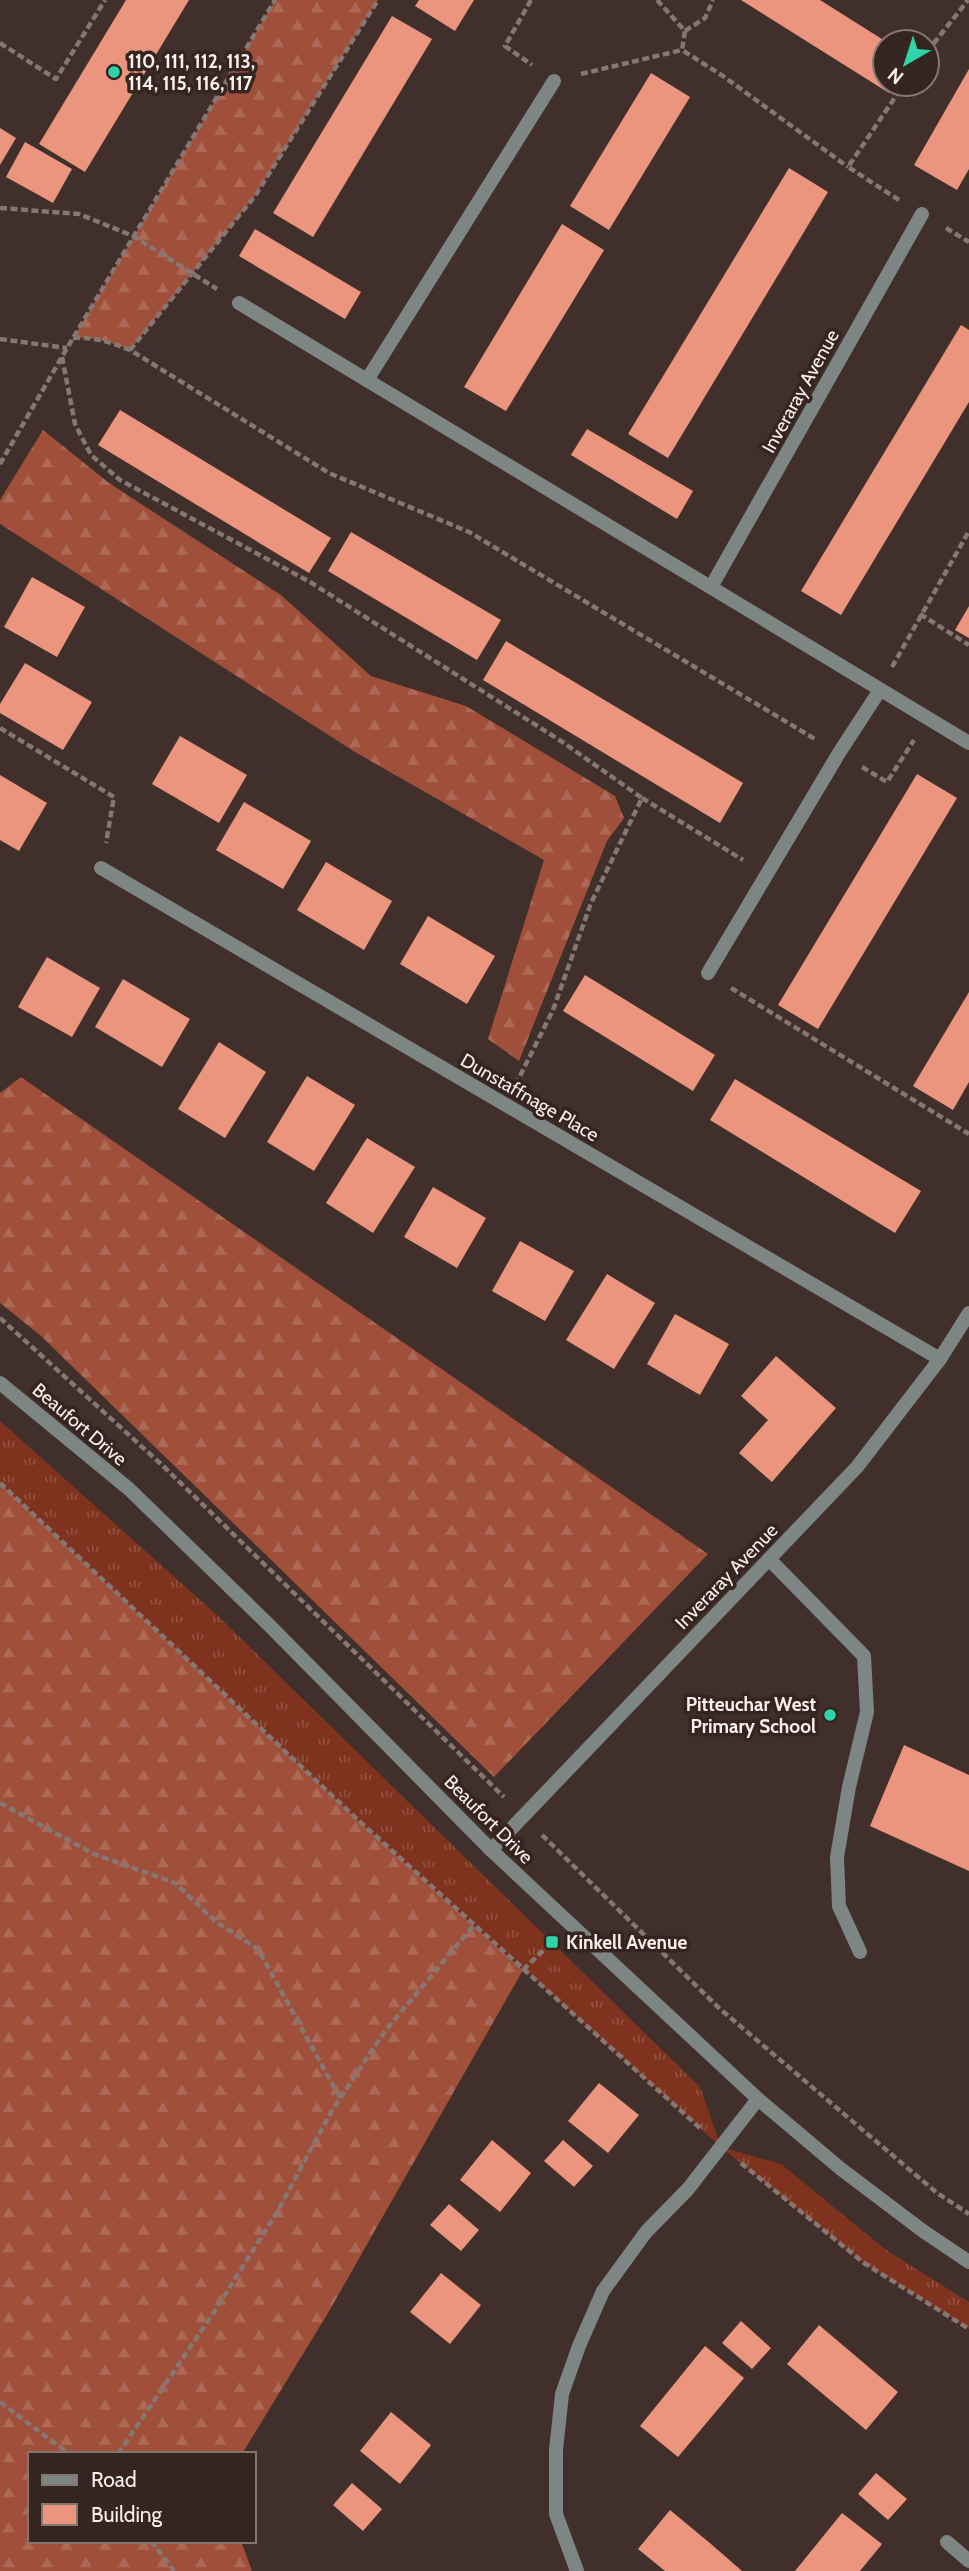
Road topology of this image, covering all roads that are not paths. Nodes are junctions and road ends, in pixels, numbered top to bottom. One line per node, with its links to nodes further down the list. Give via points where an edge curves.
1 (554, 80): 4 (street)
2 (922, 214): 5 (street, Inveraray Avenue)
3 (239, 303): 4 (street)
4 (367, 380): 5 (street)
5 (711, 587): 6 (street)
6 (880, 690): 7 (street); 9 (street)
7 (969, 743)
8 (101, 868): 11 (street, Dunstaffnage Place)
9 (708, 973)
10 (969, 1312): 11 (street, Inveraray Avenue)
11 (940, 1359): 13 (street, Inveraray Avenue, via 857,1467)
12 (0, 1382): 14 (street, Beaufort Drive, via 129,1489)
13 (769, 1559): 14 (street, Inveraray Avenue); 15 (street, via 864,1656 867,1712 837,1857 839,1906)
14 (491, 1850): 16 (street, Beaufort Drive)
15 (860, 1952)
16 (758, 2099): 17 (street, Beaufort Drive, via 851,2177); 20 (street, via 688,2189 646,2232 603,2291 579,2346 562,2394 556,2450 556,2514)
17 (969, 2262)
18 (947, 2542): 19 (street)
19 (969, 2561)
20 (577, 2571)

